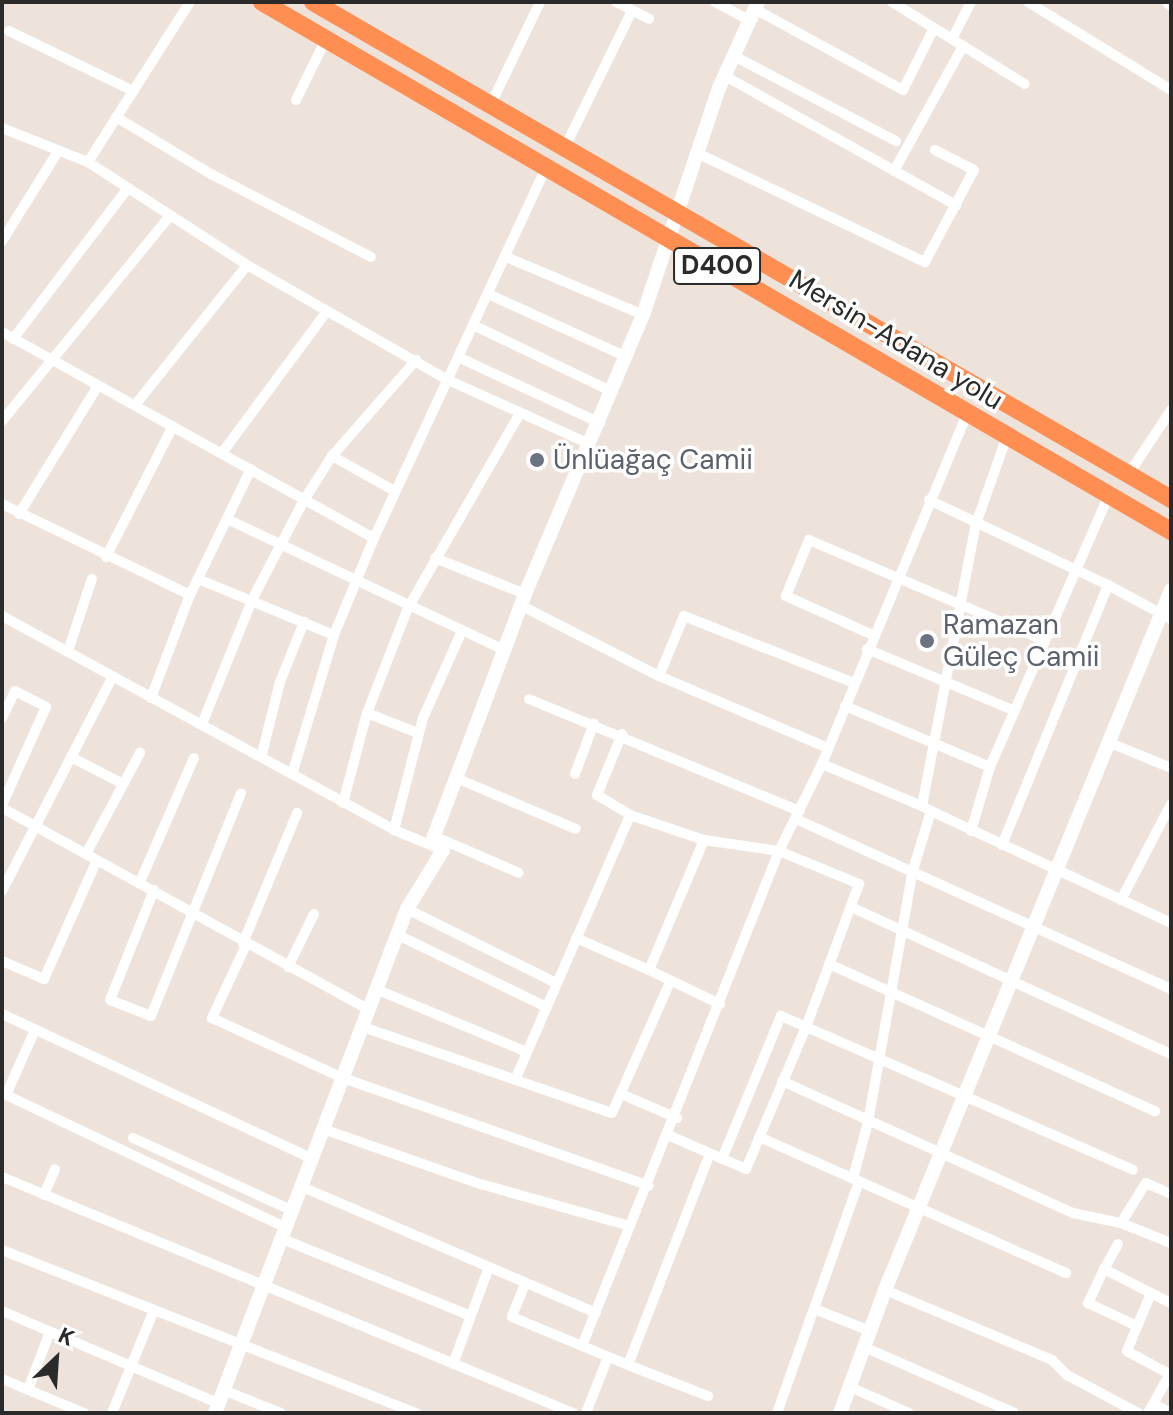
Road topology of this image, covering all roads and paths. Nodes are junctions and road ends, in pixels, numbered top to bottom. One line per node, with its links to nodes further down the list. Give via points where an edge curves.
1 (190, 2): 22 (street)
2 (262, 2): 15 (highway, Mersin-Adana yolu / D400)
3 (313, 2): 24 (highway, Mersin-Adana yolu / D400)
4 (540, 2): 24 (street)
5 (616, 2): 10 (street)
6 (715, 2): 11 (street)
7 (892, 2): 13 (street)
8 (971, 2): 16 (street)
9 (1028, 2): 21 (street)
10 (632, 11): 12 (street); 28 (street)
11 (755, 11): 13 (street, via 903,90); 18 (main road)
12 (649, 19)
13 (934, 28): 16 (street)
14 (9, 31): 22 (street)
15 (326, 39): 23 (street); 33 (highway, Mersin-Adana yolu / D400)
16 (952, 39): 17 (street)
17 (963, 46): 20 (street); 34 (street)
18 (734, 56): 19 (main road); 27 (street)
19 (725, 76): 31 (main road); 34 (street)
20 (1025, 84)
21 (1171, 90)
22 (133, 91): 25 (street)
23 (296, 100)
24 (491, 104): 28 (highway, Mersin-Adana yolu / D400)
25 (116, 117): 32 (street); 41 (street, via 211,174)
26 (2, 128): 30 (street)
27 (896, 141)
28 (565, 147): 37 (highway, Mersin-Adana yolu / D400)
29 (935, 150): 36 (street, via 974,170)
30 (57, 153): 32 (street); 40 (street)
31 (697, 153): 36 (street, via 925,262); 37 (main road)
32 (88, 162): 35 (street)
33 (546, 167): 39 (highway, Mersin-Adana yolu / D400); 42 (street)
34 (894, 171): 36 (street)
35 (128, 188): 38 (street); 49 (street)
36 (956, 205)
37 (680, 213): 39 (main road); 69 (highway, Mersin-Adana yolu / D400)
38 (170, 216): 43 (street); 52 (street)
39 (672, 240): 46 (main road); 60 (highway, Mersin-Adana yolu / D400)
40 (2, 241)
41 (371, 257)
42 (506, 257): 44 (street); 46 (street)
43 (247, 265): 45 (street); 57 (street)
44 (488, 294): 47 (street); 51 (street)
45 (327, 311): 53 (street); 66 (street)
46 (643, 315): 51 (main road)
47 (473, 325): 50 (street); 56 (street)
48 (2, 332): 49 (street)
49 (13, 339): 52 (street)
50 (458, 357): 54 (street); 62 (street)
51 (627, 357): 56 (main road)
52 (49, 358): 55 (street); 61 (street)
53 (416, 360): 54 (street); 67 (street)
54 (448, 380): 59 (street); 70 (street)
55 (97, 387): 57 (street); 76 (street)
56 (613, 392): 62 (main road)
57 (135, 405): 63 (street)
58 (1171, 410): 69 (street)
59 (519, 415): 65 (street); 83 (street)
60 (966, 416): 64 (highway, Mersin-Adana yolu / D400); 74 (street)
61 (2, 421)
62 (600, 423): 65 (main road)
63 (173, 426): 66 (street); 82 (street)
64 (1006, 439): 71 (highway, Mersin-Adana yolu / D400); 78 (street)
65 (590, 444): 93 (main road)
66 (222, 453): 68 (street)
67 (332, 456): 70 (street); 73 (street)
68 (251, 469): 73 (street); 77 (street)
69 (1128, 475): 72 (highway, Mersin-Adana yolu / D400)
70 (395, 491): 80 (street)
71 (1108, 497): 79 (highway, Mersin-Adana yolu / D400); 84 (street)
72 (1171, 499)
73 (304, 500): 80 (street); 81 (street)
74 (929, 500): 78 (street); 87 (street)
75 (2, 504): 76 (street)
76 (19, 514): 82 (street)
77 (227, 519): 81 (street); 86 (street)
78 (976, 524): 84 (street); 94 (street)
79 (1171, 531)
80 (374, 538): 88 (street)
81 (280, 547): 88 (street); 92 (street)
82 (106, 557): 91 (street)
83 (435, 558): 93 (street); 95 (street)
84 (1073, 571): 89 (street); 102 (street)
85 (92, 579): 105 (street)
86 (198, 579): 91 (street); 92 (street)
87 (896, 579): 94 (street); 101 (street); 101 (street, via 809,540 786,596)
88 (356, 582): 95 (street); 100 (street)
89 (1108, 585): 97 (street); 148 (street)
90 (1171, 590): 97 (main road)
91 (190, 595): 110 (street)
92 (252, 600): 98 (street); 117 (street)
93 (523, 600): 104 (main road); 106 (street)
94 (960, 603): 102 (street); 108 (street)
95 (408, 608): 99 (street); 114 (street)
96 (2, 616): 105 (street)
97 (1167, 617): 120 (main road)
98 (304, 622): 100 (street); 124 (street, via 280,682)
99 (462, 631): 104 (street); 118 (street)
100 (334, 635): 130 (street)
101 (875, 636): 103 (street)
102 (1044, 640): 113 (street)
103 (867, 649): 108 (street); 109 (street)
104 (504, 650): 132 (main road)
105 (68, 651): 107 (street)
106 (659, 676): 109 (street, via 684,616); 122 (street)
107 (112, 678): 110 (street); 125 (street)
108 (947, 682): 113 (street); 121 (street)
109 (854, 683): 112 (street)
110 (151, 698): 117 (street)
111 (529, 699): 116 (street)
112 (845, 706): 121 (street); 122 (street)
113 (1015, 711): 128 (street)
114 (367, 713): 118 (street); 135 (street)
115 (2, 718): 137 (street, via 15,691 46,707)
116 (594, 723): 119 (street); 131 (street)
117 (202, 724): 124 (street)
118 (418, 733): 144 (street)
119 (622, 734): 140 (street, via 597,795); 141 (street)
120 (1108, 742): 129 (street); 153 (main road)
121 (936, 745): 128 (street); 138 (street)
122 (828, 748): 127 (street)
123 (140, 753): 133 (street)
124 (262, 754): 130 (street)
125 (71, 757): 133 (street); 142 (street)
126 (194, 758): 156 (street)
127 (822, 764): 138 (street); 141 (street)
128 (990, 767): 145 (street)
129 (1171, 768)
130 (293, 771): 135 (street)
131 (575, 774)
132 (456, 778): 143 (street); 146 (main road)
133 (123, 784): 151 (street)
134 (241, 793): 162 (street)
135 (343, 803): 144 (street)
136 (1171, 804): 159 (street)
137 (2, 807): 142 (street)
138 (927, 808): 145 (street); 154 (street)
139 (297, 813): 169 (street)
140 (630, 815): 147 (street); 168 (street)
141 (798, 815): 150 (street); 154 (street)
142 (31, 826): 151 (street); 158 (street)
143 (576, 829)
144 (394, 830): 149 (street)
145 (971, 831): 148 (street)
146 (434, 836): 149 (main road); 155 (street)
147 (704, 840): 150 (street); 173 (street)
148 (1002, 845): 153 (street)
149 (443, 850): 161 (main road)
150 (779, 851): 160 (street, via 859,884); 180 (street)
151 (86, 854): 152 (street)
152 (97, 860): 156 (street); 170 (street, via 44,979)
153 (1056, 869): 159 (street); 165 (main road)
154 (913, 870): 165 (street); 167 (street)
155 (519, 873)
156 (140, 882): 157 (street)
157 (154, 890): 162 (street); 162 (street, via 110,1000 151,1016)
158 (2, 891)
159 (1121, 900): 164 (street)
160 (851, 907): 167 (street); 171 (street)
161 (407, 909): 166 (main road); 175 (street)
162 (194, 913): 169 (street)
163 (314, 914): 172 (street)
164 (1171, 923)
165 (1035, 927): 176 (main road); 177 (street)
166 (398, 935): 178 (main road); 181 (street)
167 (902, 935): 176 (street); 179 (street)
168 (576, 938): 173 (street); 175 (street)
169 (245, 944): 172 (street); 191 (street, via 212,1018)
170 (2, 961)
171 (829, 964): 179 (street); 185 (street)
172 (288, 967): 182 (street)
173 (649, 970): 174 (street)
174 (670, 982): 180 (street); 195 (street)
175 (556, 983): 181 (street)
176 (1014, 983): 187 (main road); 189 (street)
177 (1171, 989)
178 (378, 990): 182 (main road); 188 (street)
179 (892, 996): 187 (street); 190 (street)
180 (720, 1004): 198 (street)
181 (546, 1007): 188 (street)
182 (370, 1010): 184 (main road)
183 (2, 1014): 186 (street)
184 (363, 1027): 191 (main road); 192 (street)
185 (806, 1027): 190 (street); 193 (street); 207 (street, via 781,1016)
186 (35, 1030): 194 (street); 206 (street)
187 (991, 1039): 196 (main road); 197 (street)
188 (527, 1052): 192 (street)
189 (1171, 1054)
190 (879, 1060): 196 (street); 199 (street)
191 (343, 1078): 200 (main road); 213 (street)
192 (515, 1080): 195 (street, via 612,1113)
193 (782, 1081): 199 (street); 202 (street)
194 (4, 1094): 220 (street)
195 (621, 1094): 198 (street)
196 (966, 1095): 205 (main road); 209 (street)
197 (1155, 1111)
198 (677, 1118): 201 (street)
199 (868, 1122): 205 (street); 211 (street)
200 (323, 1129): 206 (main road); 219 (street, via 477,1183)
201 (670, 1136): 204 (street); 213 (street)
202 (759, 1137): 207 (street, via 746,1169); 211 (street)
203 (133, 1138): 217 (street)
204 (710, 1154): 207 (street); 245 (street)
205 (942, 1155): 216 (main road); 218 (street, via 1073,1213)
206 (311, 1158): 212 (main road)
207 (722, 1159)
208 (55, 1169): 215 (street)
209 (1133, 1170)
210 (2, 1177): 215 (street)
211 (856, 1180): 216 (street); 233 (street)
212 (300, 1186): 217 (main road); 224 (street)
213 (649, 1186): 219 (street)
214 (1171, 1194): 218 (street, via 1146,1183)
215 (44, 1195): 228 (street)
216 (922, 1208): 226 (street); 229 (main road)
217 (291, 1210): 220 (main road)
218 (1121, 1223): 221 (street)
219 (630, 1226): 235 (street)
220 (282, 1232): 228 (main road); 236 (street)
221 (1171, 1243)
222 (1118, 1244): 225 (street)
223 (2, 1250): 232 (street)
224 (489, 1267): 227 (street); 236 (street)
225 (1104, 1269): 230 (street); 237 (street, via 1088,1303)
226 (1066, 1273)
227 (525, 1284): 235 (street); 241 (street, via 512,1317)
228 (261, 1288): 240 (main road); 244 (street)
229 (885, 1290): 238 (main road); 264 (street, via 1052,1360 1067,1375)
230 (1151, 1293): 231 (street); 237 (street)
231 (1171, 1303)
232 (154, 1310): 240 (street); 246 (street)
233 (817, 1310): 238 (street); 260 (street)
234 (2, 1311): 239 (street)
235 (596, 1313): 241 (street)
236 (469, 1315): 244 (street)
237 (1137, 1326): 247 (street, via 1127,1351)
238 (870, 1331): 242 (main road)
239 (49, 1334): 246 (street); 250 (street)
240 (241, 1343): 252 (main road); 257 (street)
241 (582, 1346): 243 (street)
242 (864, 1347): 249 (main road); 263 (street)
243 (608, 1357): 245 (street); 259 (street)
244 (453, 1364): 258 (street)
245 (628, 1365): 251 (street)
246 (130, 1367): 252 (street); 255 (street)
247 (1170, 1375): 253 (street)
248 (2, 1379): 250 (street)
249 (850, 1387): 261 (main road); 262 (street)
250 (28, 1390): 254 (street)
251 (708, 1396)
252 (219, 1402): 256 (street)
253 (1150, 1408): 265 (street)
254 (84, 1413)
255 (112, 1413)
256 (281, 1413)
257 (416, 1413)
258 (573, 1413)
259 (586, 1413)
260 (777, 1413)
261 (840, 1413)
262 (909, 1413)
263 (1014, 1413)
264 (1138, 1413)
265 (1171, 1413)

